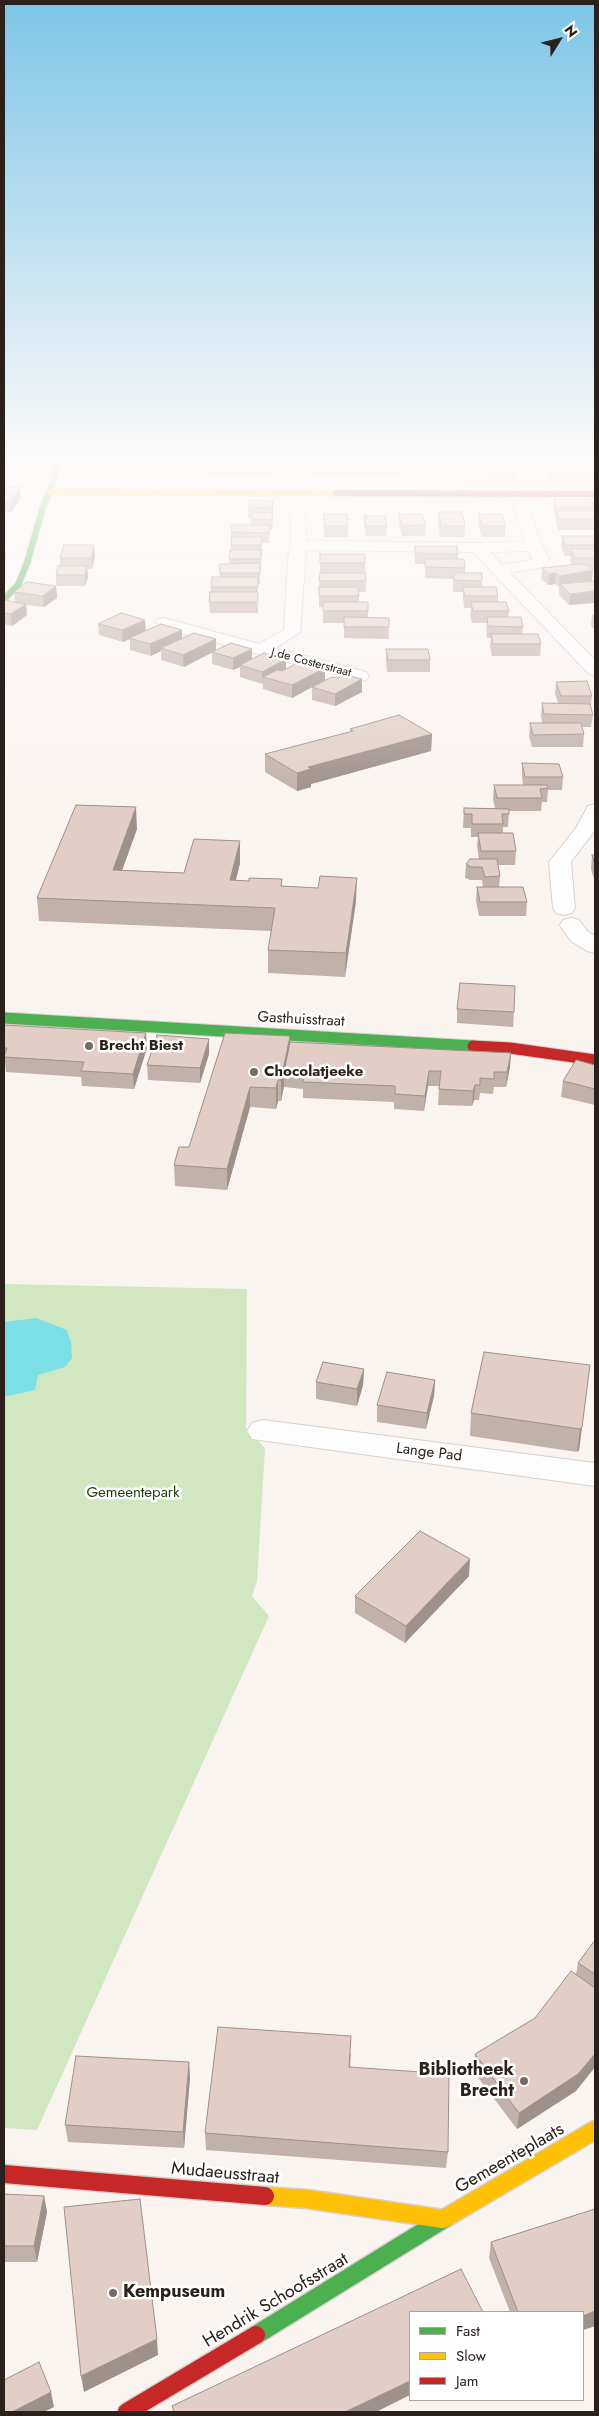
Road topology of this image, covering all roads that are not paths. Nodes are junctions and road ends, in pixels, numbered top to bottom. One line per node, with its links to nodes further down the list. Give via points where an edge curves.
1 (24, 574): 4 (street)
2 (296, 574): 6 (street, via 292,632)
3 (503, 574): 7 (street)
4 (4, 598)
5 (164, 623): 6 (street, J.de Costerstraat)
6 (262, 649): 8 (street, J.de Costerstraat)
7 (595, 670)
8 (360, 676)
9 (595, 810): 10 (street, via 585,830 560,862 568,916 579,936)
10 (595, 946)
11 (4, 1018): 12 (street, Gasthuisstraat, via 510,1048)
12 (595, 1060)
13 (263, 1431): 14 (street, Lange Pad)
14 (595, 1475)
15 (595, 2130): 17 (street, Gemeenteplaats)
16 (4, 2174): 17 (street, Mudaeusstraat, via 307,2199)
17 (443, 2219): 18 (street, Hendrik Schoofsstraat, via 289,2316)
18 (127, 2412)

